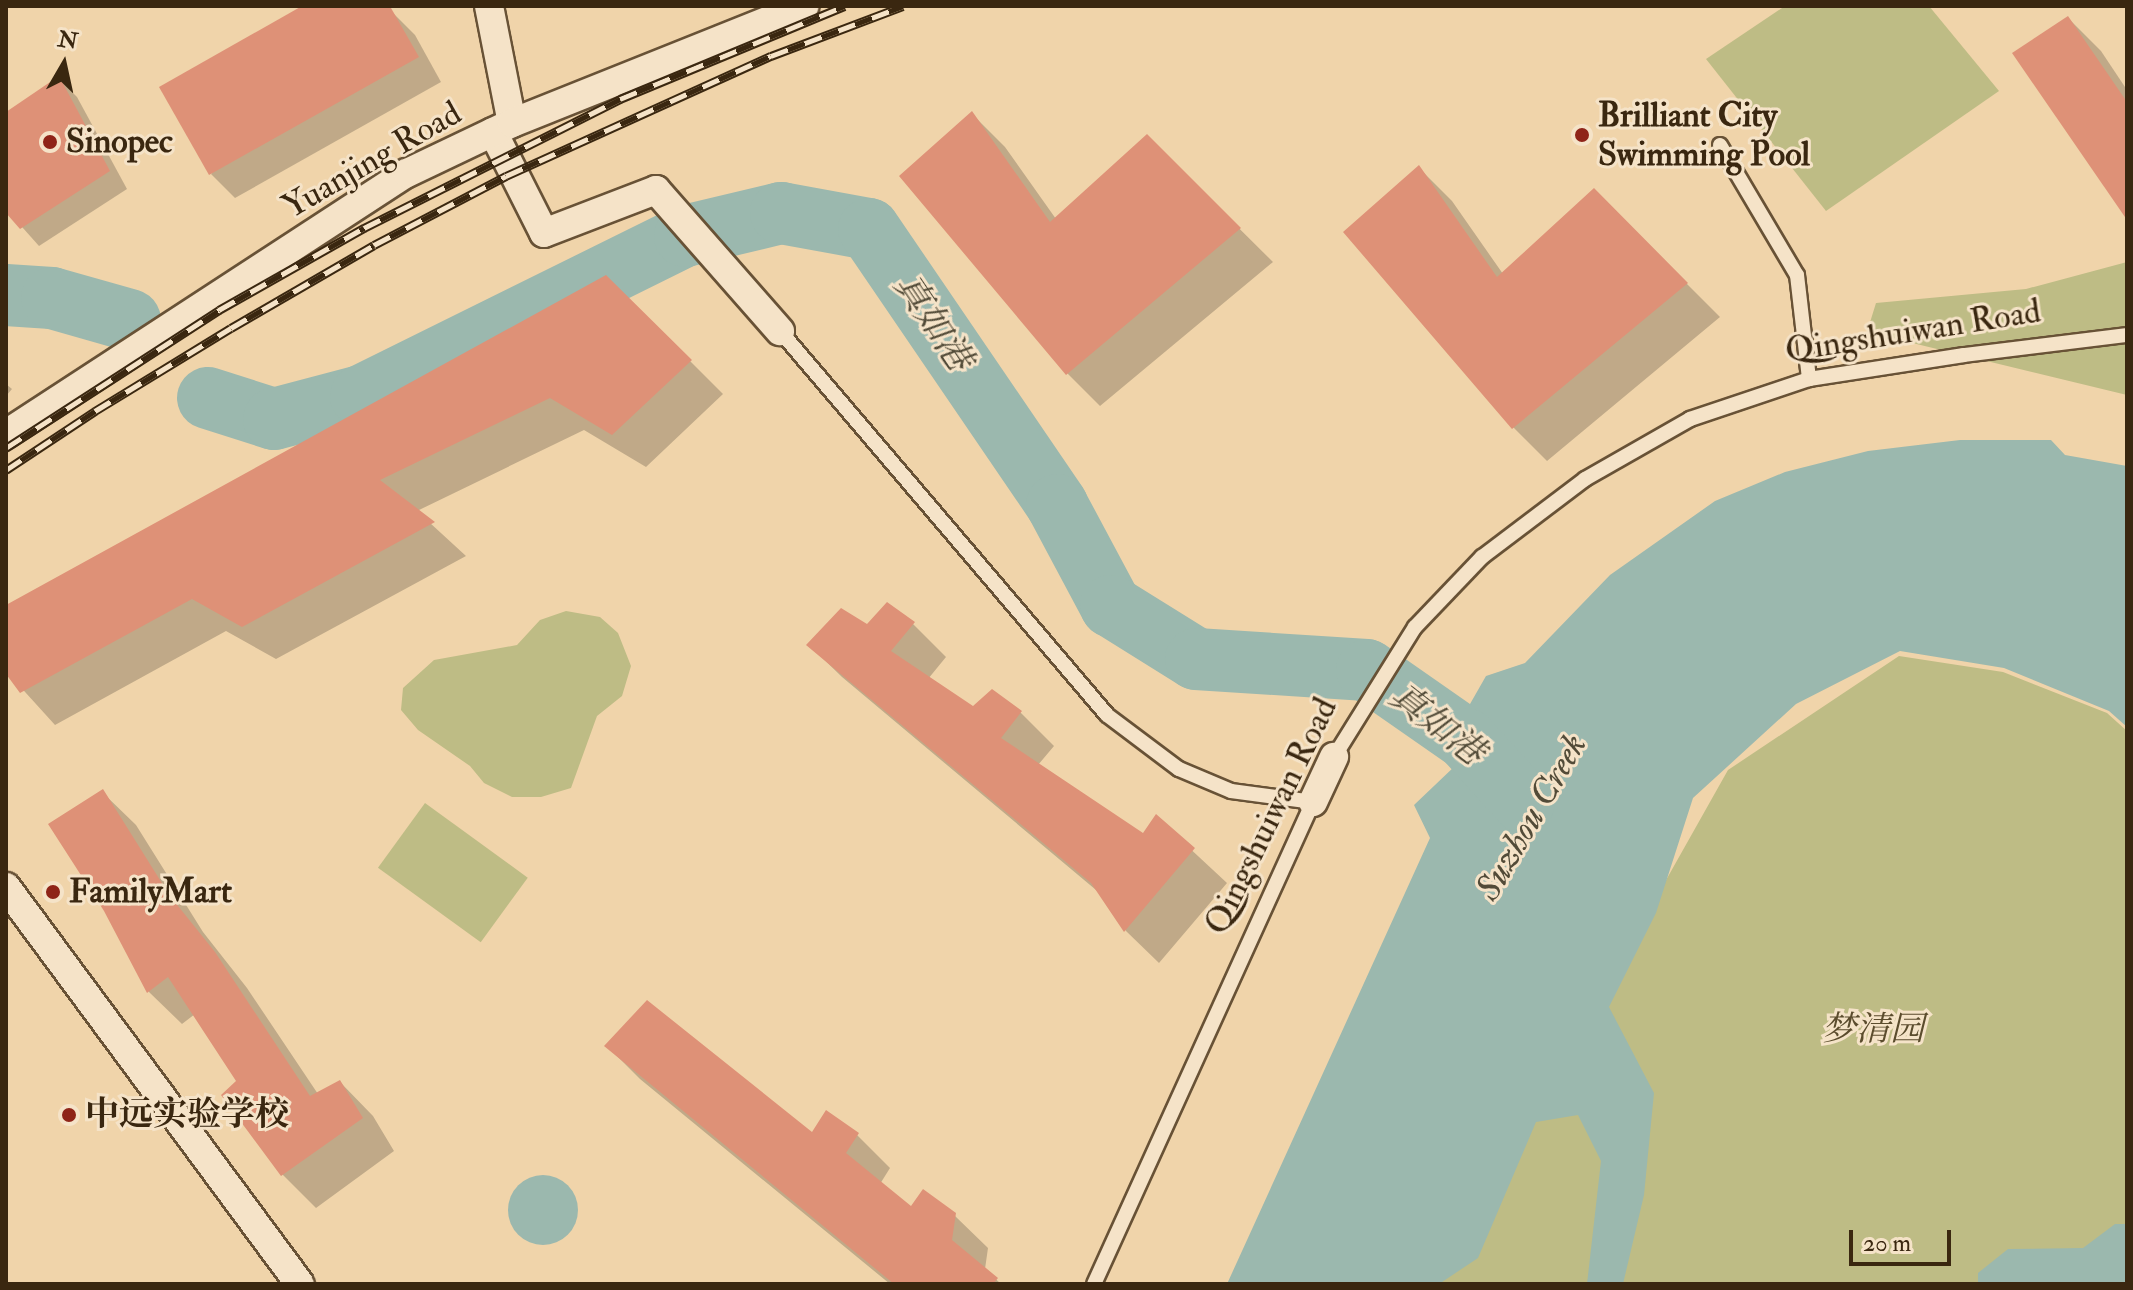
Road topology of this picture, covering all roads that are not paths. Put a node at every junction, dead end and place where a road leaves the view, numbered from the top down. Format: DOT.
graph roads {
  1 [pos="489,6"];
  2 [pos="804,6"];
  3 [pos="502,128"];
  4 [pos="1720,145"];
  5 [pos="780,331"];
  6 [pos="2127,335"];
  7 [pos="1809,379"];
  8 [pos="6,434"];
  9 [pos="1334,757"];
  10 [pos="1313,802"];
  11 [pos="6,887"];
  12 [pos="300,1284"];
  13 [pos="1094,1284"];
  1 -- 3 [label="street"];
  2 -- 3 [label="street, Yuanjing Road"];
  3 -- 5 [label="street"];
  3 -- 8 [label="street, Yuanjing Road"];
  4 -- 7 [label="lane"];
  5 -- 10 [label="lane"];
  6 -- 7 [label="lane, Qingshuiwan Road"];
  7 -- 9 [label="lane, Qingshuiwan Road"];
  9 -- 10 [label="street, Qingshuiwan Road"];
  10 -- 13 [label="lane, Qingshuiwan Road"];
  11 -- 12 [label="street"];
}
